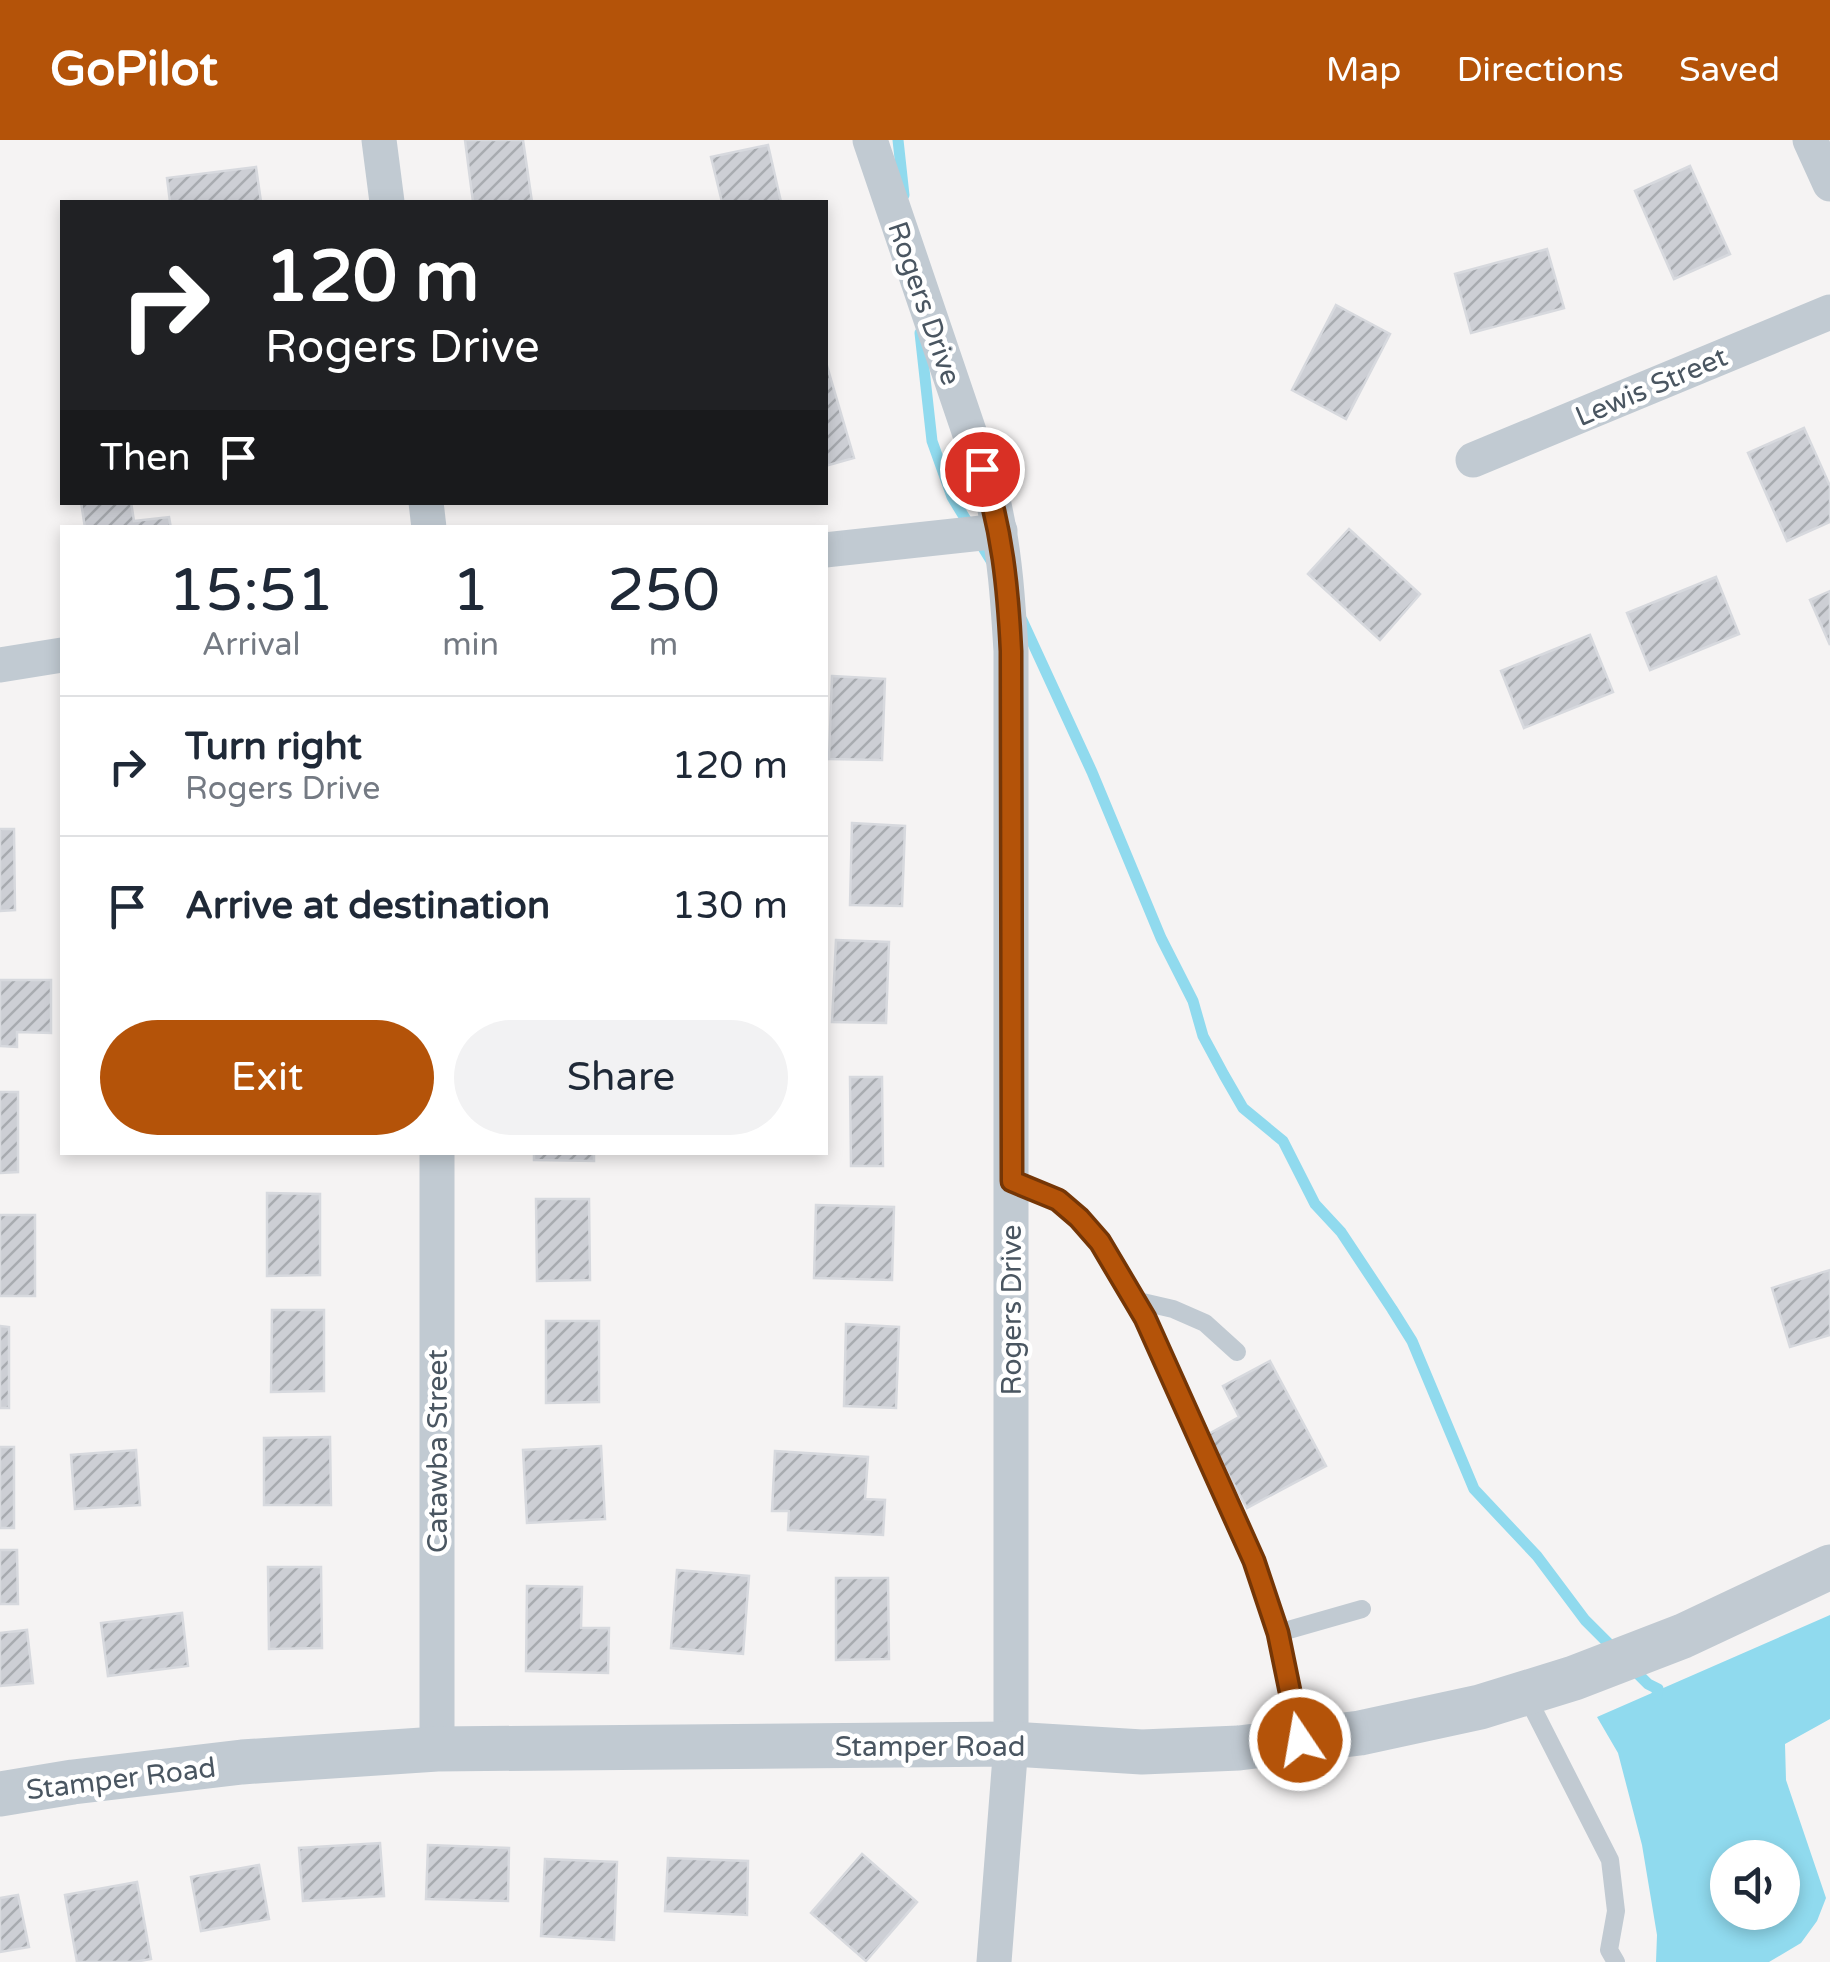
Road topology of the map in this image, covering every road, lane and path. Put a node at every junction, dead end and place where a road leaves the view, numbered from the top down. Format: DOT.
graph roads {
  1 [pos="379,140"];
  2 [pos="870,140"];
  3 [pos="1810,140"];
  4 [pos="1830,184"];
  5 [pos="387,200"];
  6 [pos="1830,312"];
  7 [pos="1473,460"];
  8 [pos="1000,530"];
  9 [pos="828,550"];
  10 [pos="60,655"];
  11 [pos="0,666"];
  12 [pos="438,1155"];
  13 [pos="1012,1181"];
  14 [pos="1134,1300"];
  15 [pos="1238,1352"];
  16 [pos="1830,1567"];
  17 [pos="1362,1609"];
  18 [pos="1278,1633"];
  19 [pos="1524,1694"];
  20 [pos="1300,1740"];
  21 [pos="1012,1744"];
  22 [pos="438,1749"];
  23 [pos="0,1794"];
  24 [pos="994,1962"];
  25 [pos="1616,1962"];
  1 -- 5 [label="street"];
  2 -- 8 [label="street, Rogers Drive"];
  3 -- 4 [label="street"];
  6 -- 7 [label="street, Lewis Street"];
  8 -- 9 [label="street"];
  8 -- 13 [label="street, Rogers Drive"];
  10 -- 11 [label="street"];
  12 -- 22 [label="street, Catawba Street"];
  13 -- 14 [label="lane"];
  13 -- 21 [label="street, Rogers Drive"];
  14 -- 15 [label="lane"];
  14 -- 18 [label="lane"];
  16 -- 19 [label="street, Stamper Road"];
  17 -- 18 [label="lane"];
  18 -- 20 [label="lane"];
  19 -- 20 [label="street, Stamper Road"];
  19 -- 25 [label="lane"];
  20 -- 21 [label="street, Stamper Road"];
  21 -- 22 [label="street, Stamper Road"];
  21 -- 24 [label="street, Rogers Drive"];
  22 -- 23 [label="street, Stamper Road"];
}
